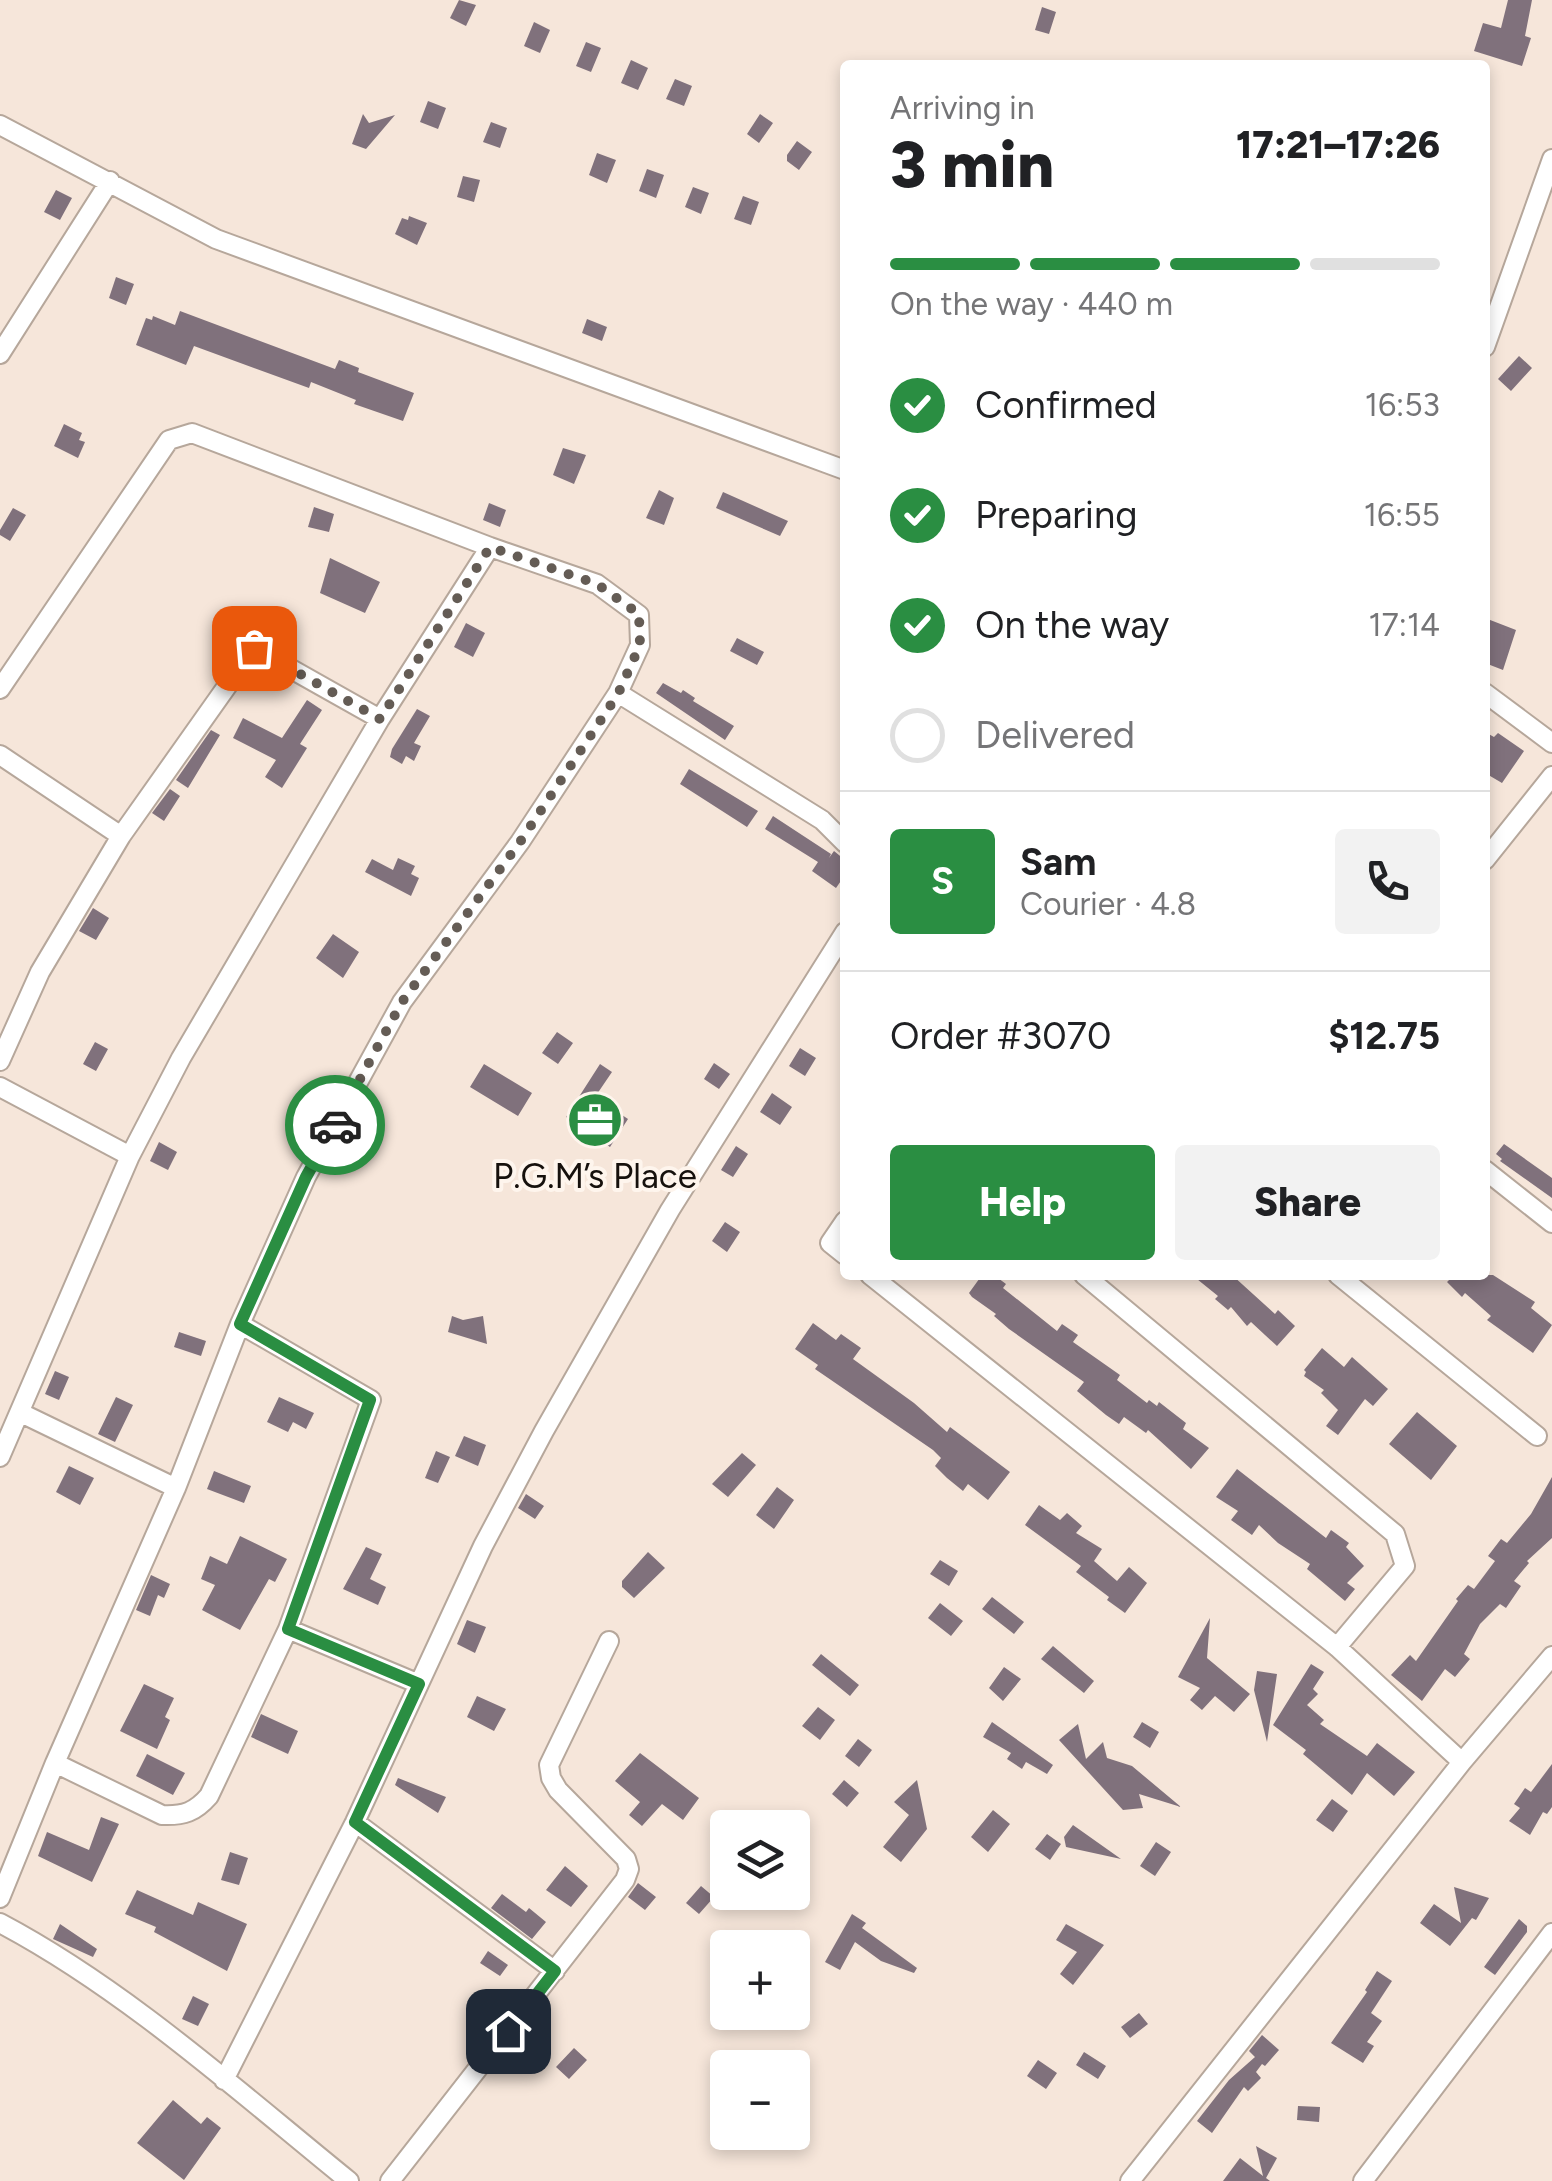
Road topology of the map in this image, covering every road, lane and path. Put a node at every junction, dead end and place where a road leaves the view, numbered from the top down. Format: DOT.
graph roads {
  1 [pos="0,125"];
  2 [pos="1552,160"];
  3 [pos="110,181"];
  4 [pos="1490,333"];
  5 [pos="0,354"];
  6 [pos="840,468"];
  7 [pos="490,547"];
  8 [pos="0,689"];
  9 [pos="618,694"];
  10 [pos="1490,696"];
  11 [pos="380,719"];
  12 [pos="1552,744"];
  13 [pos="0,755"];
  14 [pos="1552,776"];
  15 [pos="121,836"];
  16 [pos="840,838"];
  17 [pos="1490,854"];
  18 [pos="840,940"];
  19 [pos="0,1061"];
  20 [pos="0,1087"];
  21 [pos="130,1156"];
  22 [pos="1490,1174"];
  23 [pos="1552,1223"];
  24 [pos="840,1228"];
  25 [pos="840,1252"];
  26 [pos="876,1280"];
  27 [pos="1090,1280"];
  28 [pos="1344,1280"];
  29 [pos="240,1324"];
  30 [pos="21,1413"];
  31 [pos="1537,1436"];
  32 [pos="0,1458"];
  33 [pos="176,1488"];
  34 [pos="288,1629"];
  35 [pos="609,1641"];
  36 [pos="1337,1647"];
  37 [pos="1552,1656"];
  38 [pos="419,1684"];
  39 [pos="1462,1762"];
  40 [pos="55,1763"];
  41 [pos="355,1822"];
  42 [pos="0,1898"];
  43 [pos="0,1923"];
  44 [pos="1552,1933"];
  45 [pos="555,1971"];
  46 [pos="224,2080"];
  47 [pos="349,2181"];
  48 [pos="390,2181"];
  49 [pos="1130,2181"];
  50 [pos="1363,2181"];
  1 -- 3 [label="street"];
  2 -- 4 [label="street"];
  3 -- 5 [label="street"];
  3 -- 6 [label="street"];
  7 -- 8 [label="street"];
  7 -- 9 [label="street"];
  7 -- 11 [label="street"];
  9 -- 16 [label="street"];
  9 -- 29 [label="street"];
  10 -- 12 [label="street"];
  11 -- 15 [label="street"];
  11 -- 21 [label="street"];
  13 -- 15 [label="street"];
  14 -- 17 [label="street"];
  15 -- 19 [label="street"];
  18 -- 38 [label="street"];
  20 -- 21 [label="street"];
  21 -- 30 [label="street"];
  22 -- 23 [label="street"];
  24 -- 25 [label="street"];
  26 -- 36 [label="street"];
  27 -- 36 [label="street"];
  28 -- 31 [label="street"];
  29 -- 33 [label="street"];
  29 -- 34 [label="street"];
  30 -- 32 [label="street"];
  30 -- 33 [label="street"];
  33 -- 40 [label="street"];
  34 -- 38 [label="street"];
  34 -- 40 [label="street"];
  35 -- 45 [label="street"];
  36 -- 39 [label="street"];
  37 -- 39 [label="street"];
  38 -- 41 [label="street"];
  39 -- 49 [label="street"];
  40 -- 42 [label="street"];
  41 -- 45 [label="street"];
  41 -- 46 [label="street"];
  43 -- 46 [label="street"];
  44 -- 50 [label="street"];
  45 -- 48 [label="street"];
  46 -- 47 [label="street"];
}
